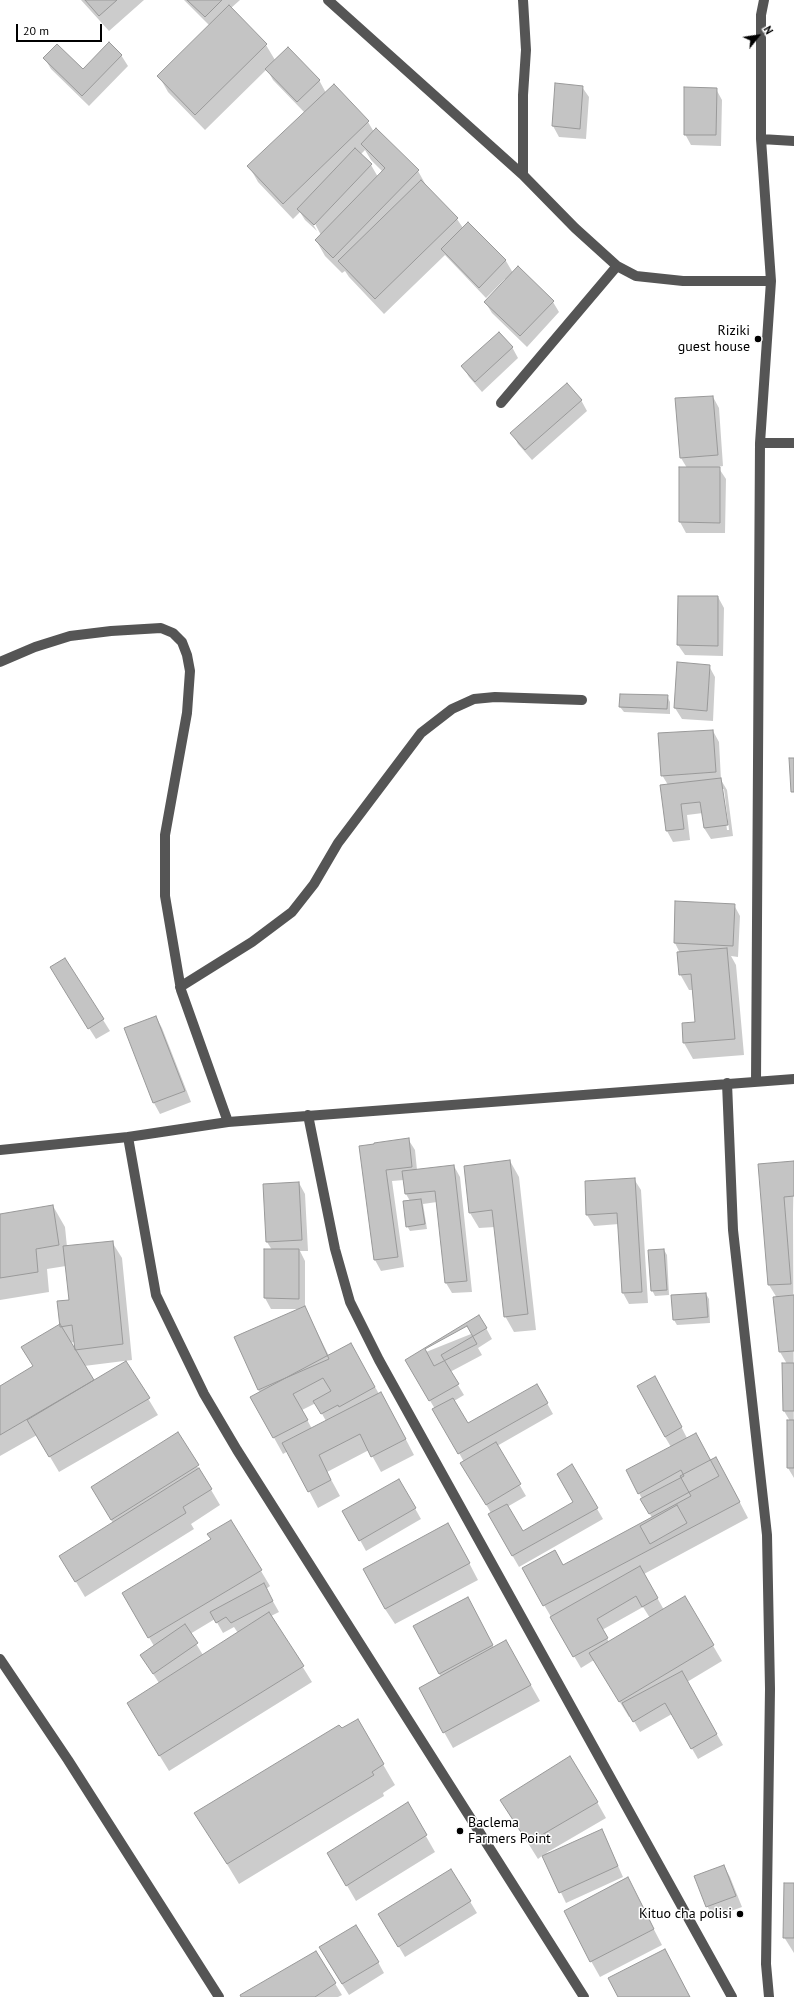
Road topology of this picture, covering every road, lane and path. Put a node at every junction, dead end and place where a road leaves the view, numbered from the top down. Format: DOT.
graph roads {
  1 [pos="328,0"];
  2 [pos="523,0"];
  3 [pos="764,0"];
  4 [pos="761,139"];
  5 [pos="794,141"];
  6 [pos="523,175"];
  7 [pos="617,266"];
  8 [pos="771,281"];
  9 [pos="501,403"];
  10 [pos="760,443"];
  11 [pos="794,443"];
  12 [pos="0,662"];
  13 [pos="582,700"];
  14 [pos="180,987"];
  15 [pos="794,1079"];
  16 [pos="756,1082"];
  17 [pos="726,1083"];
  18 [pos="308,1115"];
  19 [pos="228,1122"];
  20 [pos="128,1137"];
  21 [pos="0,1150"];
  22 [pos="0,1659"];
  23 [pos="219,1997"];
  24 [pos="584,1997"];
  25 [pos="732,1997"];
  26 [pos="770,1997"];
  1 -- 6 [label="street"];
  2 -- 6 [label="street"];
  3 -- 4 [label="street"];
  4 -- 5 [label="street"];
  4 -- 8 [label="street"];
  6 -- 7 [label="street"];
  7 -- 8 [label="street"];
  7 -- 9 [label="street"];
  8 -- 10 [label="street"];
  10 -- 11 [label="street"];
  10 -- 16 [label="street"];
  12 -- 14 [label="street"];
  13 -- 14 [label="street"];
  14 -- 19 [label="street"];
  15 -- 16 [label="street"];
  16 -- 17 [label="street"];
  17 -- 18 [label="street"];
  17 -- 26 [label="street"];
  18 -- 19 [label="street"];
  18 -- 25 [label="street"];
  19 -- 20 [label="street"];
  20 -- 21 [label="street"];
  20 -- 24 [label="street"];
  22 -- 23 [label="street"];
}
